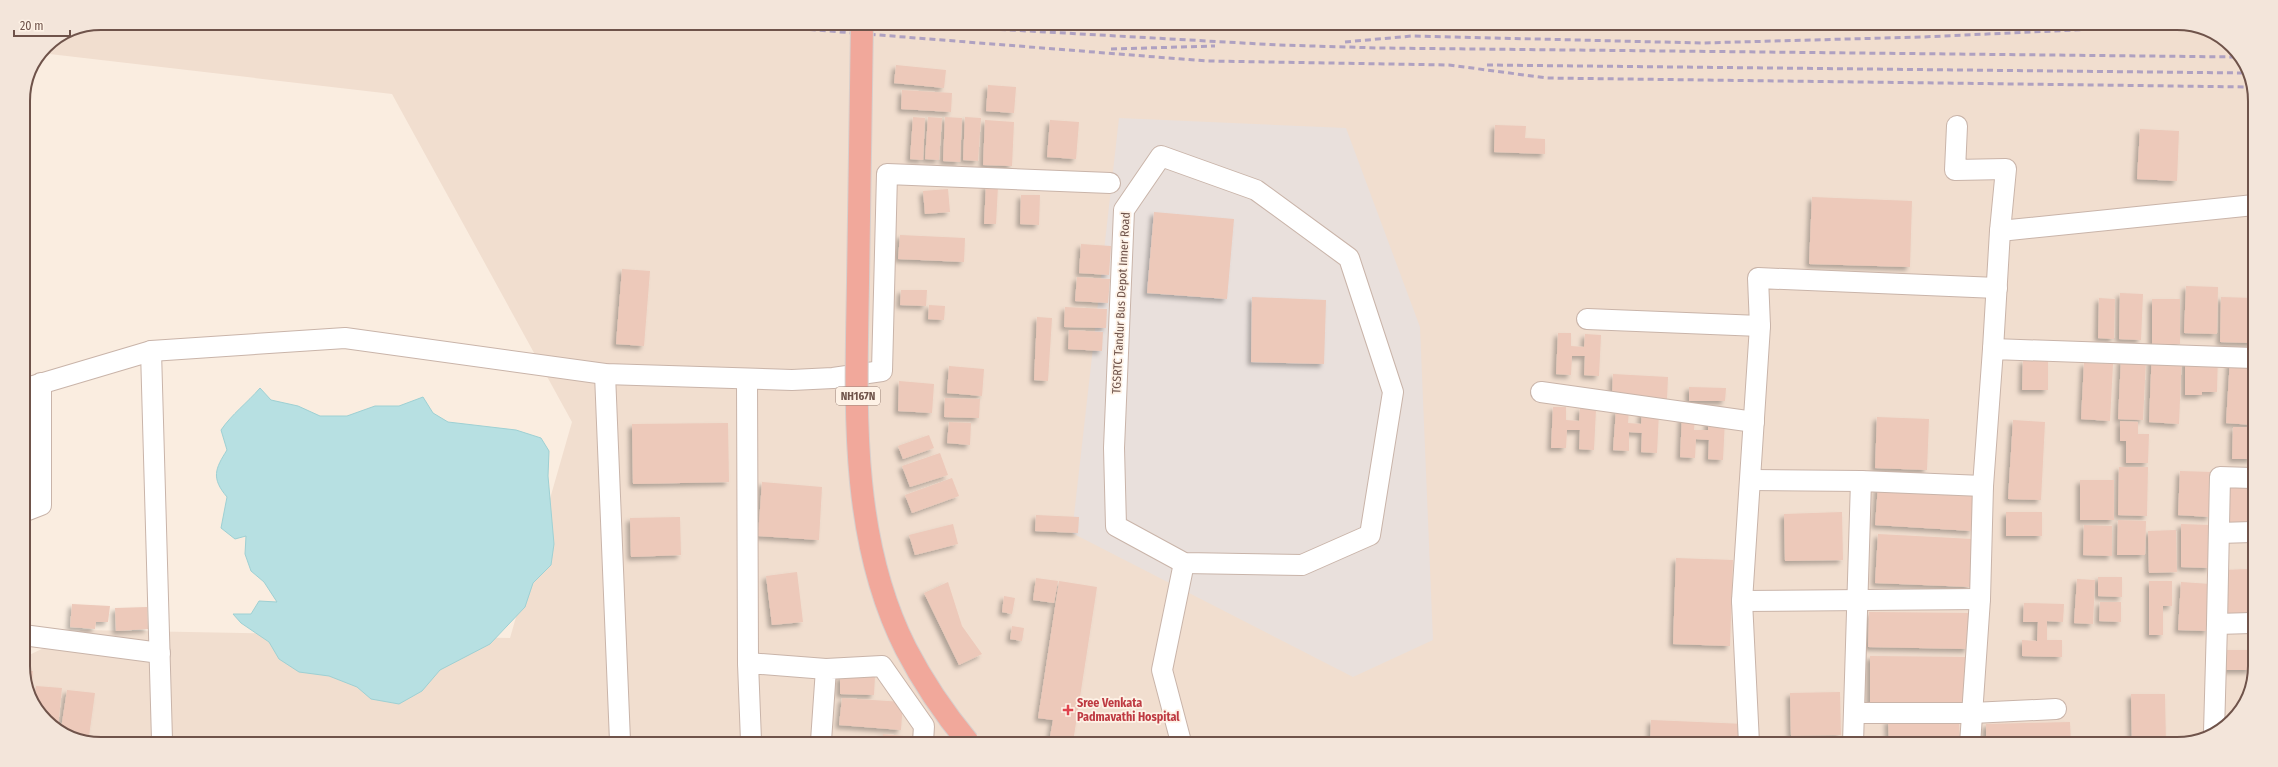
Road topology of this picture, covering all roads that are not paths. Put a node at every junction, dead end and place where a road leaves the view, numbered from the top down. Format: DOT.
graph roads {
  1 [pos="862,30"];
  2 [pos="1957,126"];
  3 [pos="1110,183"];
  4 [pos="2248,206"];
  5 [pos="2000,231"];
  6 [pos="1997,288"];
  7 [pos="1588,319"];
  8 [pos="1760,326"];
  9 [pos="1993,349"];
  10 [pos="151,351"];
  11 [pos="2248,358"];
  12 [pos="605,374"];
  13 [pos="748,380"];
  14 [pos="32,386"];
  15 [pos="1541,392"];
  16 [pos="1754,422"];
  17 [pos="2248,478"];
  18 [pos="1751,480"];
  19 [pos="1861,481"];
  20 [pos="1983,486"];
  21 [pos="30,509"];
  22 [pos="2248,532"];
  23 [pos="2219,533"];
  24 [pos="1184,563"];
  25 [pos="1980,598"];
  26 [pos="1859,599"];
  27 [pos="1742,601"];
  28 [pos="2248,623"];
  29 [pos="2217,624"];
  30 [pos="30,636"];
  31 [pos="160,653"];
  32 [pos="748,663"];
  33 [pos="826,669"];
  34 [pos="2056,709"];
  35 [pos="1854,713"];
  36 [pos="1972,713"];
  37 [pos="2214,727"];
  38 [pos="162,737"];
  39 [pos="620,737"];
  40 [pos="751,737"];
  41 [pos="820,737"];
  42 [pos="923,737"];
  43 [pos="964,737"];
  44 [pos="1180,737"];
  45 [pos="1750,737"];
  46 [pos="1853,737"];
  47 [pos="1970,737"];
  1 -- 43 [label="highway, NH167N, bridge"];
  2 -- 5 [label="street"];
  3 -- 13 [label="street"];
  4 -- 5 [label="street"];
  5 -- 6 [label="street"];
  6 -- 8 [label="street"];
  6 -- 9 [label="street"];
  7 -- 8 [label="street"];
  8 -- 16 [label="street"];
  9 -- 11 [label="street"];
  9 -- 20 [label="street"];
  10 -- 12 [label="street"];
  10 -- 14 [label="street"];
  10 -- 31 [label="street"];
  12 -- 13 [label="street"];
  12 -- 39 [label="street"];
  13 -- 32 [label="street"];
  14 -- 21 [label="street"];
  15 -- 16 [label="street"];
  16 -- 18 [label="street"];
  17 -- 23 [label="street"];
  18 -- 19 [label="street"];
  18 -- 27 [label="street"];
  19 -- 20 [label="street"];
  19 -- 26 [label="street"];
  20 -- 25 [label="street"];
  22 -- 23 [label="street"];
  23 -- 29 [label="street"];
  24 -- 24 [label="street, TGSRTC Tandur Bus Depot Inner Road"];
  24 -- 44 [label="street"];
  25 -- 26 [label="street"];
  25 -- 36 [label="street"];
  26 -- 27 [label="street"];
  26 -- 35 [label="street"];
  27 -- 45 [label="street"];
  28 -- 29 [label="street"];
  29 -- 37 [label="street"];
  30 -- 31 [label="street"];
  31 -- 38 [label="street"];
  32 -- 33 [label="street"];
  32 -- 40 [label="street"];
  33 -- 41 [label="street"];
  33 -- 42 [label="street"];
  34 -- 36 [label="street"];
  35 -- 36 [label="street"];
  35 -- 46 [label="street"];
  36 -- 47 [label="street"];
}
